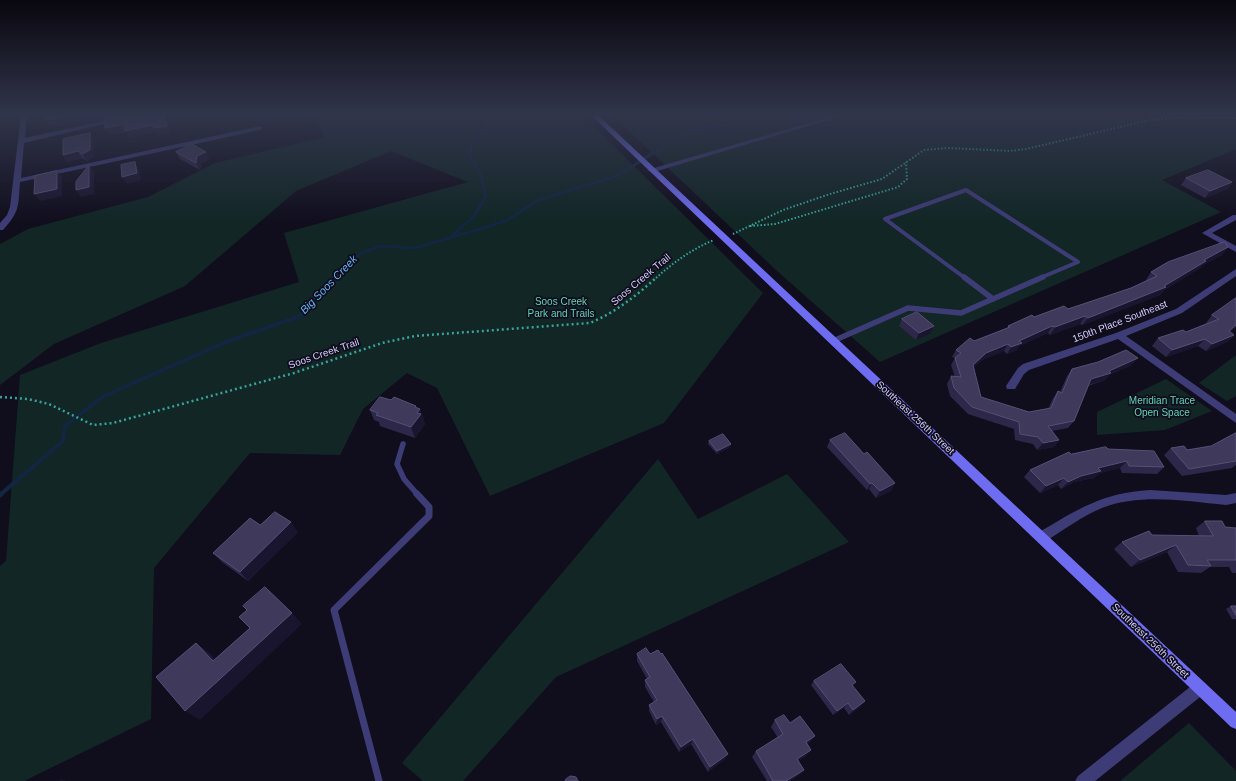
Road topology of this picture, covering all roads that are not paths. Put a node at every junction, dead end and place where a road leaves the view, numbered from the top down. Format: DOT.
graph roads {
  1 [pos="21,151"];
  2 [pos="152,151"];
  3 [pos="632,151"];
  4 [pos="706,151"];
  5 [pos="648,167"];
  6 [pos="17,181"];
  7 [pos="1236,216"];
  8 [pos="1,227"];
  9 [pos="1236,249"];
  10 [pos="1236,272"];
  11 [pos="993,299"];
  12 [pos="1119,335"];
  13 [pos="833,341"];
  14 [pos="1011,386"];
  15 [pos="1236,419"];
  16 [pos="403,444"];
  17 [pos="1236,498"];
  18 [pos="1042,537"];
  19 [pos="1200,688"];
  20 [pos="1236,722"];
  21 [pos="378,781"];
  22 [pos="1083,781"];
  1 -- 6 [label="street"];
  2 -- 6 [label="street"];
  3 -- 5 [label="main road, Southeast 256th Street"];
  4 -- 5 [label="street"];
  5 -- 13 [label="main road, Southeast 256th Street"];
  6 -- 8 [label="street"];
  7 -- 9 [label="street"];
  10 -- 12 [label="street, 150th Place Southeast"];
  11 -- 11 [label="lane"];
  11 -- 13 [label="lane"];
  12 -- 14 [label="street, 150th Place Southeast"];
  12 -- 15 [label="street"];
  13 -- 18 [label="main road, Southeast 256th Street"];
  16 -- 21 [label="lane"];
  17 -- 18 [label="street"];
  18 -- 19 [label="main road, Southeast 256th Street"];
  19 -- 20 [label="main road, Southeast 256th Street"];
  19 -- 22 [label="street"];
}
